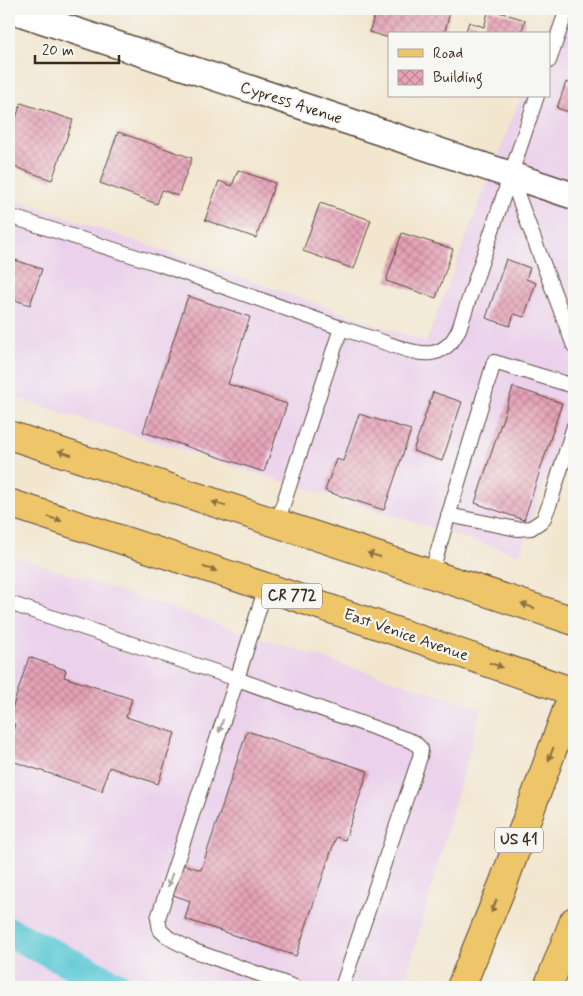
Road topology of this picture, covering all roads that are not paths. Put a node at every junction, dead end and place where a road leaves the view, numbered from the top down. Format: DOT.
graph roads {
  1 [pos="9,9"];
  2 [pos="568,9"];
  3 [pos="550,58"];
  4 [pos="536,98"];
  5 [pos="510,175"];
  6 [pos="574,196"];
  7 [pos="9,216"];
  8 [pos="341,328"];
  9 [pos="574,346"];
  10 [pos="574,386"];
  11 [pos="574,426"];
  12 [pos="9,435"];
  13 [pos="9,503"];
  14 [pos="448,515"];
  15 [pos="277,523"];
  16 [pos="431,574"];
  17 [pos="266,588"];
  18 [pos="9,603"];
  19 [pos="574,621"];
  20 [pos="237,679"];
  21 [pos="574,692"];
  22 [pos="574,920"];
  23 [pos="295,987"];
  24 [pos="342,987"];
  25 [pos="461,987"];
  26 [pos="548,987"];
  1 -- 5 [label="street, Cypress Avenue"];
  2 -- 3 [label="lane"];
  4 -- 5 [label="lane"];
  5 -- 6 [label="street, Cypress Avenue"];
  5 -- 8 [label="lane"];
  5 -- 9 [label="lane"];
  7 -- 8 [label="lane"];
  8 -- 15 [label="lane"];
  10 -- 14 [label="lane"];
  11 -- 14 [label="lane"];
  15 -- 12 [label="main road, one-way"];
  13 -- 17 [label="main road, East Venice Avenue / CR 772, one-way"];
  14 -- 16 [label="lane"];
  16 -- 15 [label="main road, one-way"];
  19 -- 16 [label="main road, one-way"];
  17 -- 20 [label="lane"];
  17 -- 21 [label="main road, East Venice Avenue / CR 772, one-way"];
  18 -- 20 [label="lane"];
  20 -- 23 [label="lane, one-way"];
  20 -- 24 [label="lane"];
  21 -- 25 [label="main road, US 41, one-way"];
  22 -- 26 [label="main road"];
}
